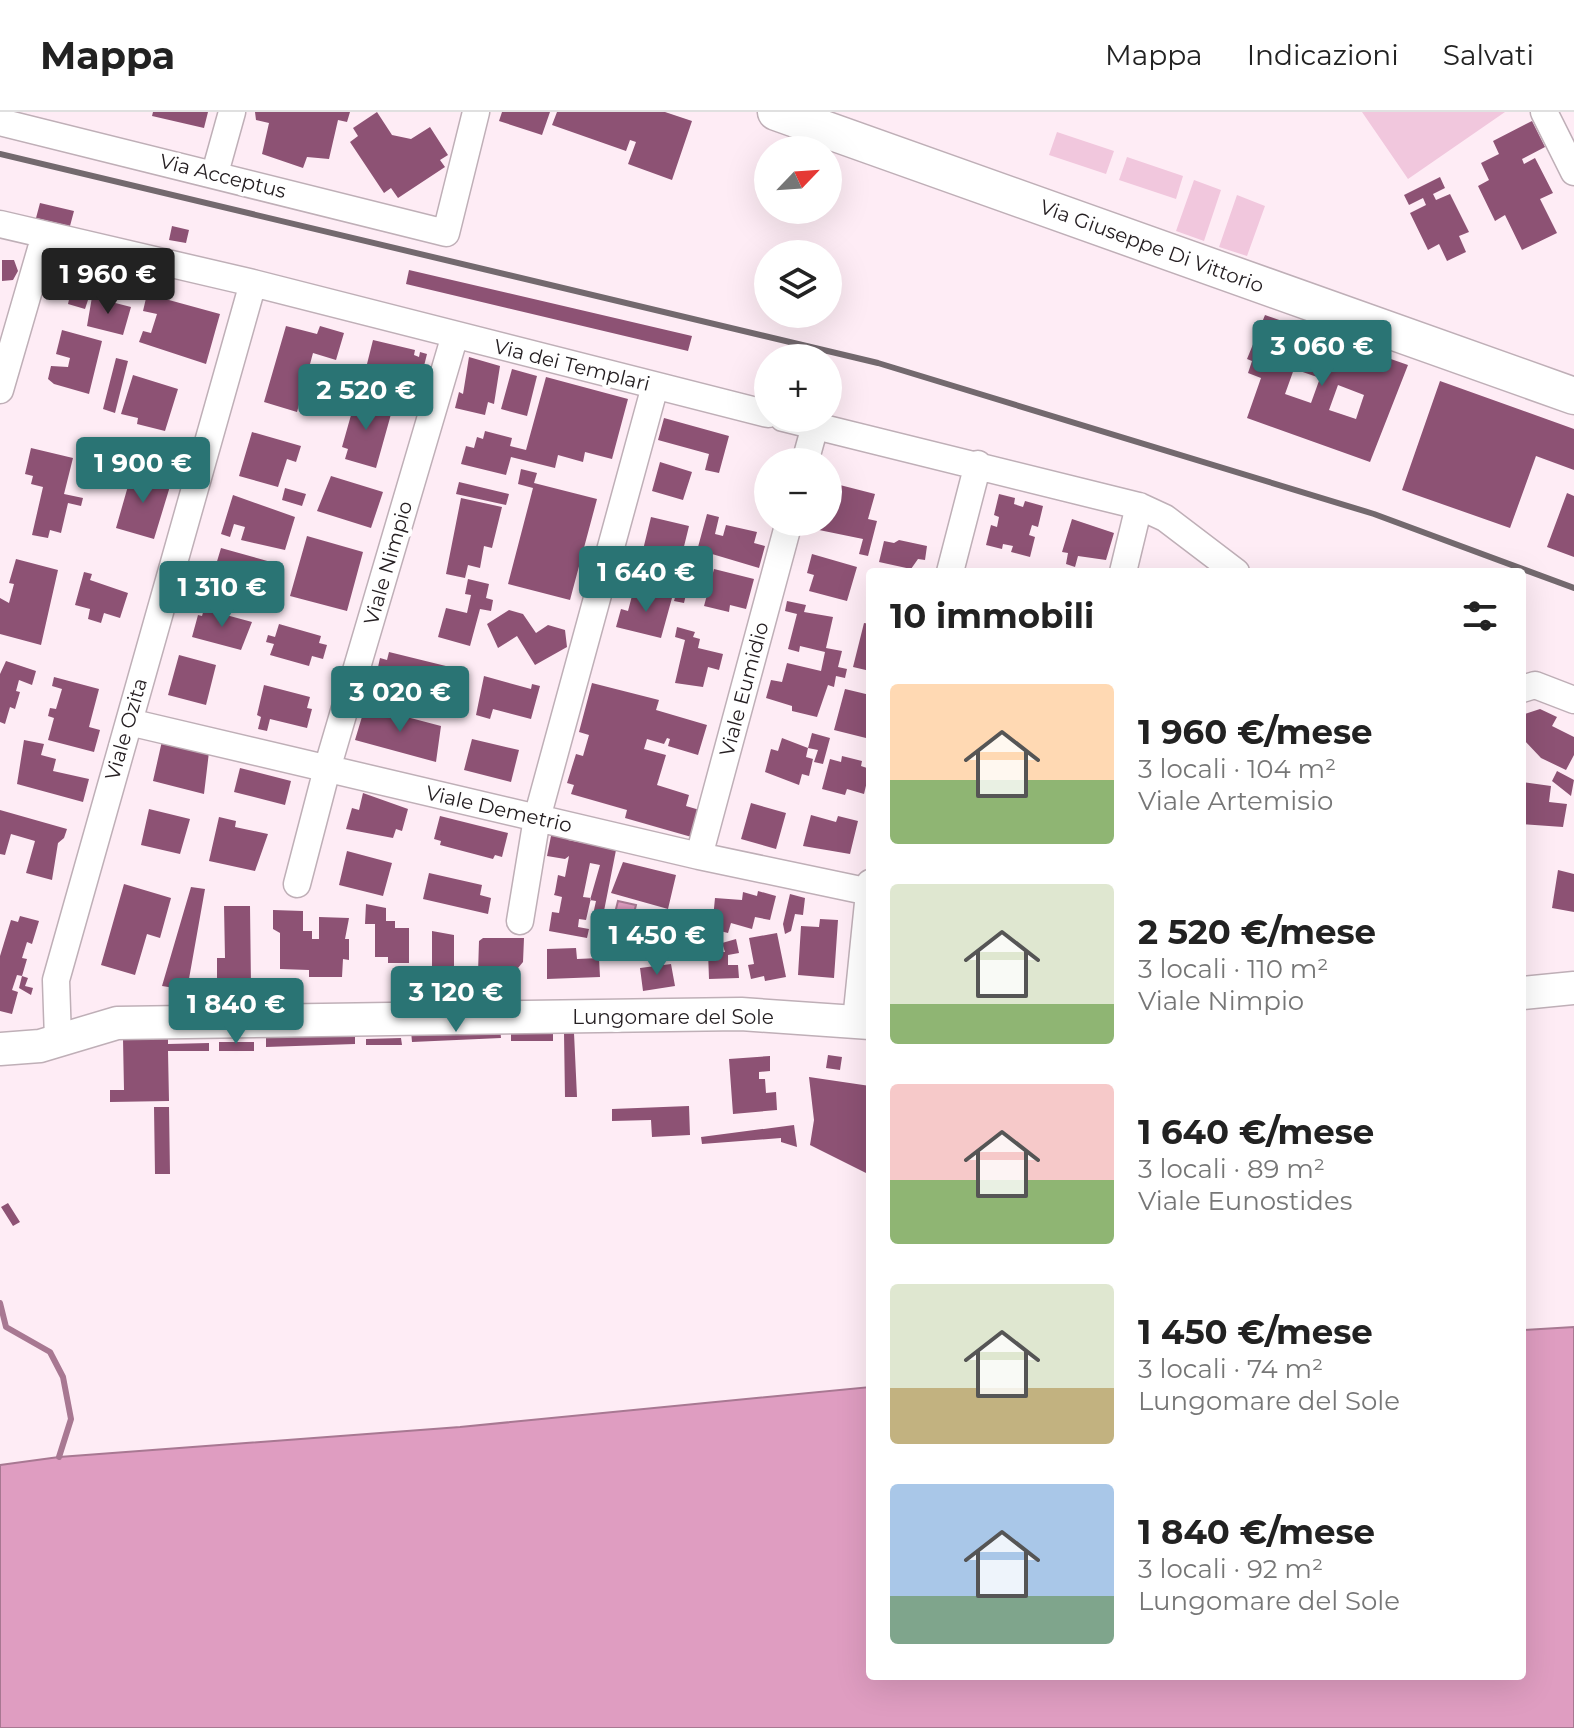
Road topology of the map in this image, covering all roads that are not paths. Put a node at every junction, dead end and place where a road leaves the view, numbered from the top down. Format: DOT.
graph roads {
  1 [pos="232,112"];
  2 [pos="476,112"];
  3 [pos="776,112"];
  4 [pos="1544,112"];
  5 [pos="0,122"];
  6 [pos="1574,172"];
  7 [pos="215,173"];
  8 [pos="0,224"];
  9 [pos="45,235"];
  10 [pos="253,283"];
  11 [pos="455,335"];
  12 [pos="655,386"];
  13 [pos="0,390"];
  14 [pos="1574,396"];
  15 [pos="754,411"];
  16 [pos="841,432"];
  17 [pos="978,464"];
  18 [pos="1139,506"];
  19 [pos="785,536"];
  20 [pos="951,568"];
  21 [pos="1124,568"];
  22 [pos="1231,568"];
  23 [pos="1526,688"];
  24 [pos="1574,700"];
  25 [pos="129,722"];
  26 [pos="327,769"];
  27 [pos="537,818"];
  28 [pos="699,856"];
  29 [pos="297,884"];
  30 [pos="866,888"];
  31 [pos="520,921"];
  32 [pos="866,956"];
  33 [pos="1574,988"];
  34 [pos="1526,993"];
  35 [pos="863,1022"];
  36 [pos="0,1038"];
  37 [pos="49,1042"];
  38 [pos="0,1049"];
  1 -- 7 [label="street"];
  2 -- 7 [label="street, Via Acceptus"];
  3 -- 14 [label="main road, Via Giuseppe Di Vittorio"];
  4 -- 6 [label="street"];
  5 -- 7 [label="street, Via Acceptus"];
  8 -- 9 [label="street, Via dei Templari"];
  9 -- 10 [label="street, Via dei Templari"];
  9 -- 13 [label="street"];
  10 -- 11 [label="street, Via dei Templari"];
  10 -- 25 [label="street, Viale Ozita"];
  11 -- 12 [label="street, Via dei Templari"];
  11 -- 26 [label="street, Viale Nimpio"];
  12 -- 15 [label="street, Via dei Templari"];
  12 -- 27 [label="street"];
  16 -- 17 [label="street"];
  17 -- 18 [label="street"];
  17 -- 20 [label="street"];
  18 -- 21 [label="street"];
  18 -- 22 [label="street"];
  19 -- 28 [label="street, Viale Eumidio"];
  23 -- 24 [label="street"];
  25 -- 26 [label="street, Viale Demetrio"];
  25 -- 37 [label="street, Viale Ozita"];
  26 -- 27 [label="street, Viale Demetrio"];
  26 -- 29 [label="street, Viale Nimpio"];
  27 -- 28 [label="street, Viale Demetrio"];
  27 -- 31 [label="street"];
  28 -- 30 [label="street, Viale Demetrio"];
  32 -- 35 [label="street"];
  33 -- 34 [label="street"];
  35 -- 37 [label="street, Lungomare del Sole"];
  36 -- 37 [label="street"];
  37 -- 38 [label="street, Lungomare del Sole"];
}
